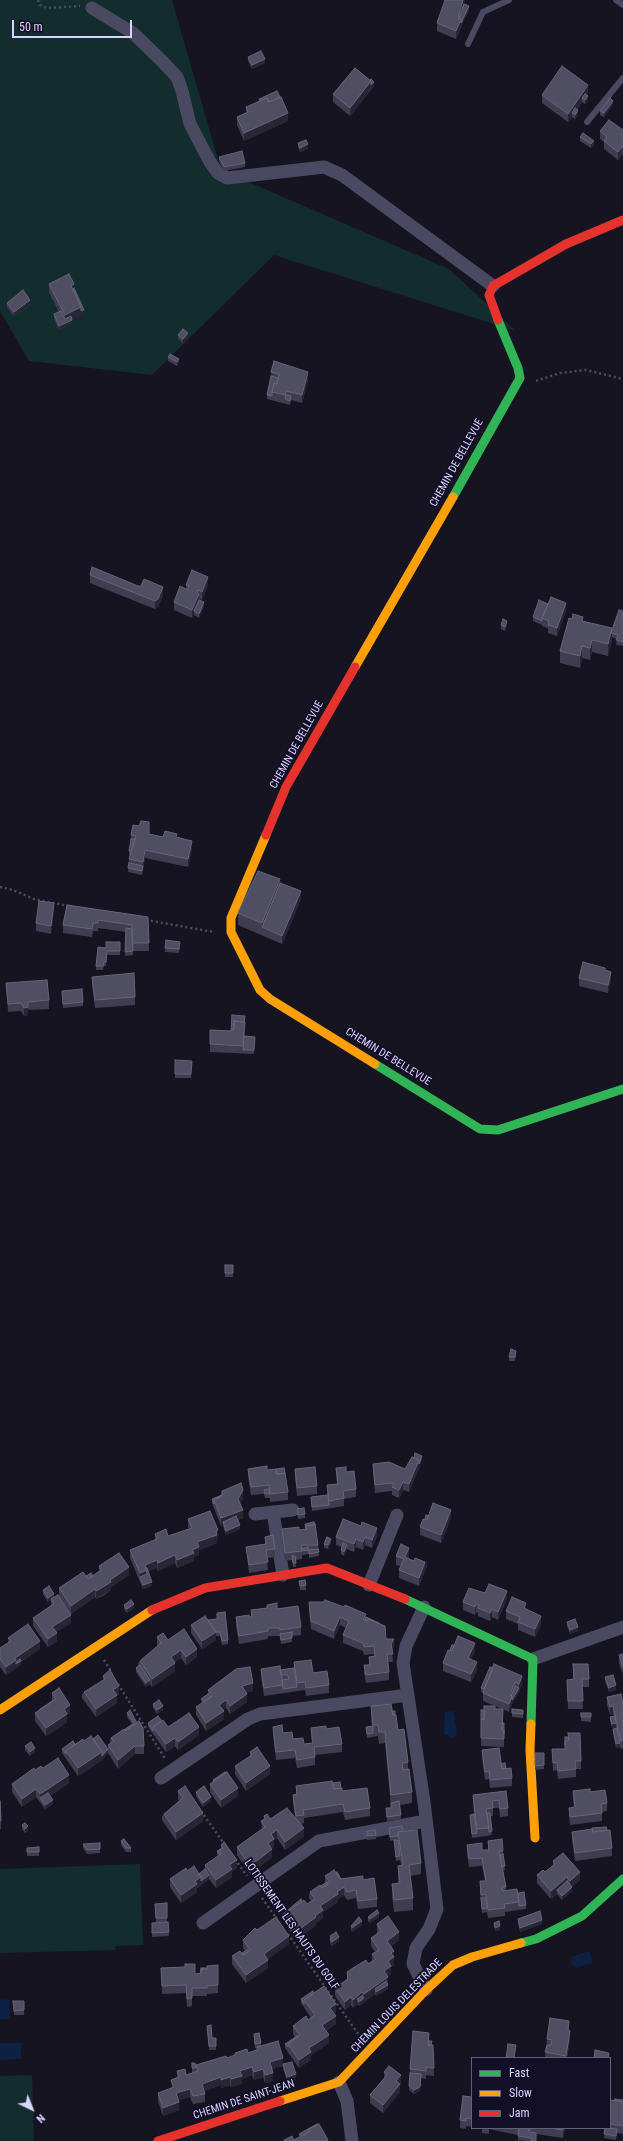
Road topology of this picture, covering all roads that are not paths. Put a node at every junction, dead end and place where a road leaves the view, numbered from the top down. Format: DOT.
graph roads {
  1 [pos="508,0"];
  2 [pos="616,0"];
  3 [pos="623,5"];
  4 [pos="92,8"];
  5 [pos="468,44"];
  6 [pos="623,78"];
  7 [pos="587,122"];
  8 [pos="623,220"];
  9 [pos="493,286"];
  10 [pos="623,1089"];
  11 [pos="293,1510"];
  12 [pos="273,1512"];
  13 [pos="255,1514"];
  14 [pos="396,1515"];
  15 [pos="283,1575"];
  16 [pos="368,1585"];
  17 [pos="424,1607"];
  18 [pos="623,1627"];
  19 [pos="533,1659"];
  20 [pos="408,1695"];
  21 [pos="0,1710"];
  22 [pos="161,1778"];
  23 [pos="426,1821"];
  24 [pos="535,1838"];
  25 [pos="623,1879"];
  26 [pos="203,1922"];
  27 [pos="426,1990"];
  28 [pos="338,2082"];
  29 [pos="158,2141"];
  30 [pos="352,2141"];
  1 -- 5 [label="lane"];
  2 -- 3 [label="lane"];
  4 -- 9 [label="street"];
  6 -- 7 [label="lane"];
  8 -- 9 [label="street"];
  9 -- 10 [label="street, CHEMIN DE BELLEVUE"];
  11 -- 12 [label="street"];
  12 -- 13 [label="street"];
  12 -- 15 [label="street"];
  14 -- 16 [label="street"];
  15 -- 16 [label="street"];
  15 -- 21 [label="street"];
  16 -- 17 [label="street"];
  17 -- 19 [label="street"];
  17 -- 20 [label="street"];
  18 -- 19 [label="street"];
  19 -- 24 [label="street"];
  20 -- 22 [label="street"];
  20 -- 23 [label="street"];
  23 -- 26 [label="street"];
  23 -- 27 [label="street"];
  25 -- 27 [label="street, CHEMIN LOUIS DELESTRADE"];
  27 -- 28 [label="street, CHEMIN LOUIS DELESTRADE"];
  28 -- 29 [label="street, CHEMIN DE SAINT-JEAN"];
  28 -- 30 [label="street"];
}
